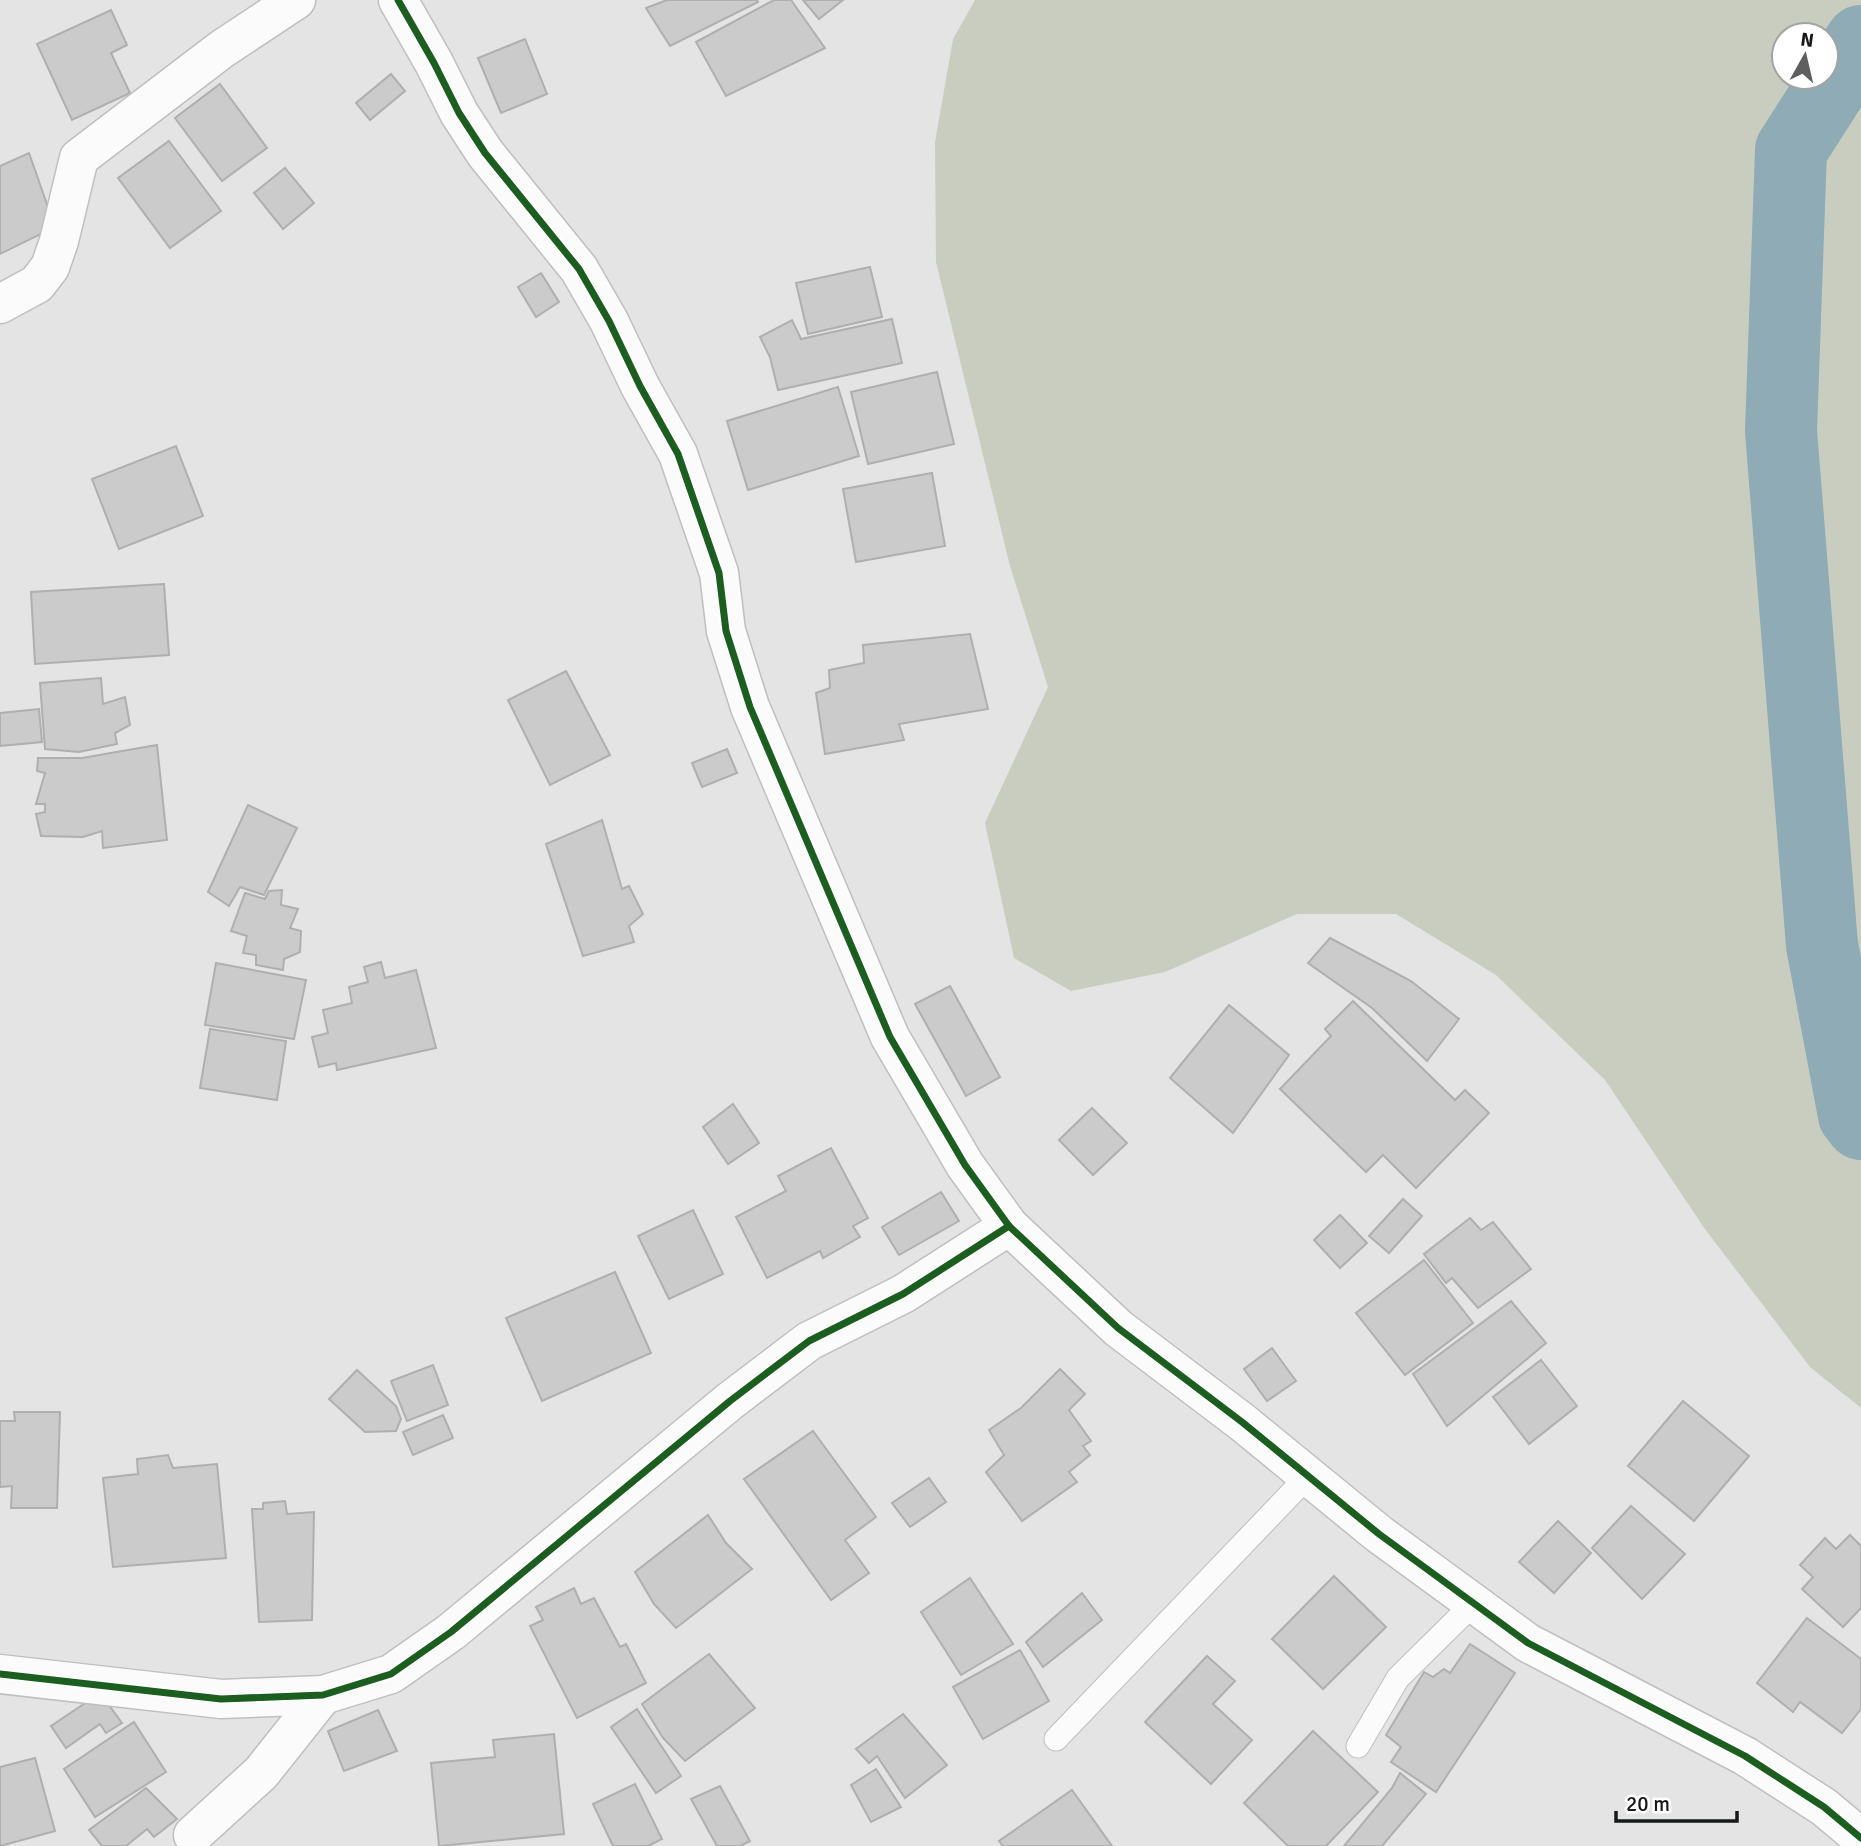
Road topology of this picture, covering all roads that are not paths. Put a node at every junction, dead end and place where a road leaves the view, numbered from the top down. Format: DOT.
graph roads {
  1 [pos="296,0"];
  2 [pos="398,0"];
  3 [pos="0,304"];
  4 [pos="1009,1226"];
  5 [pos="1308,1476"];
  6 [pos="1474,1603"];
  7 [pos="0,1674"];
  8 [pos="323,1696"];
  9 [pos="1056,1739"];
  10 [pos="1358,1746"];
  11 [pos="192,1835"];
  12 [pos="1861,1838"];
  1 -- 3 [label="street"];
  2 -- 4 [label="street"];
  4 -- 5 [label="street"];
  4 -- 8 [label="street"];
  5 -- 6 [label="street"];
  5 -- 9 [label="lane"];
  6 -- 10 [label="lane"];
  6 -- 12 [label="street"];
  7 -- 8 [label="street"];
  8 -- 11 [label="street"];
}
